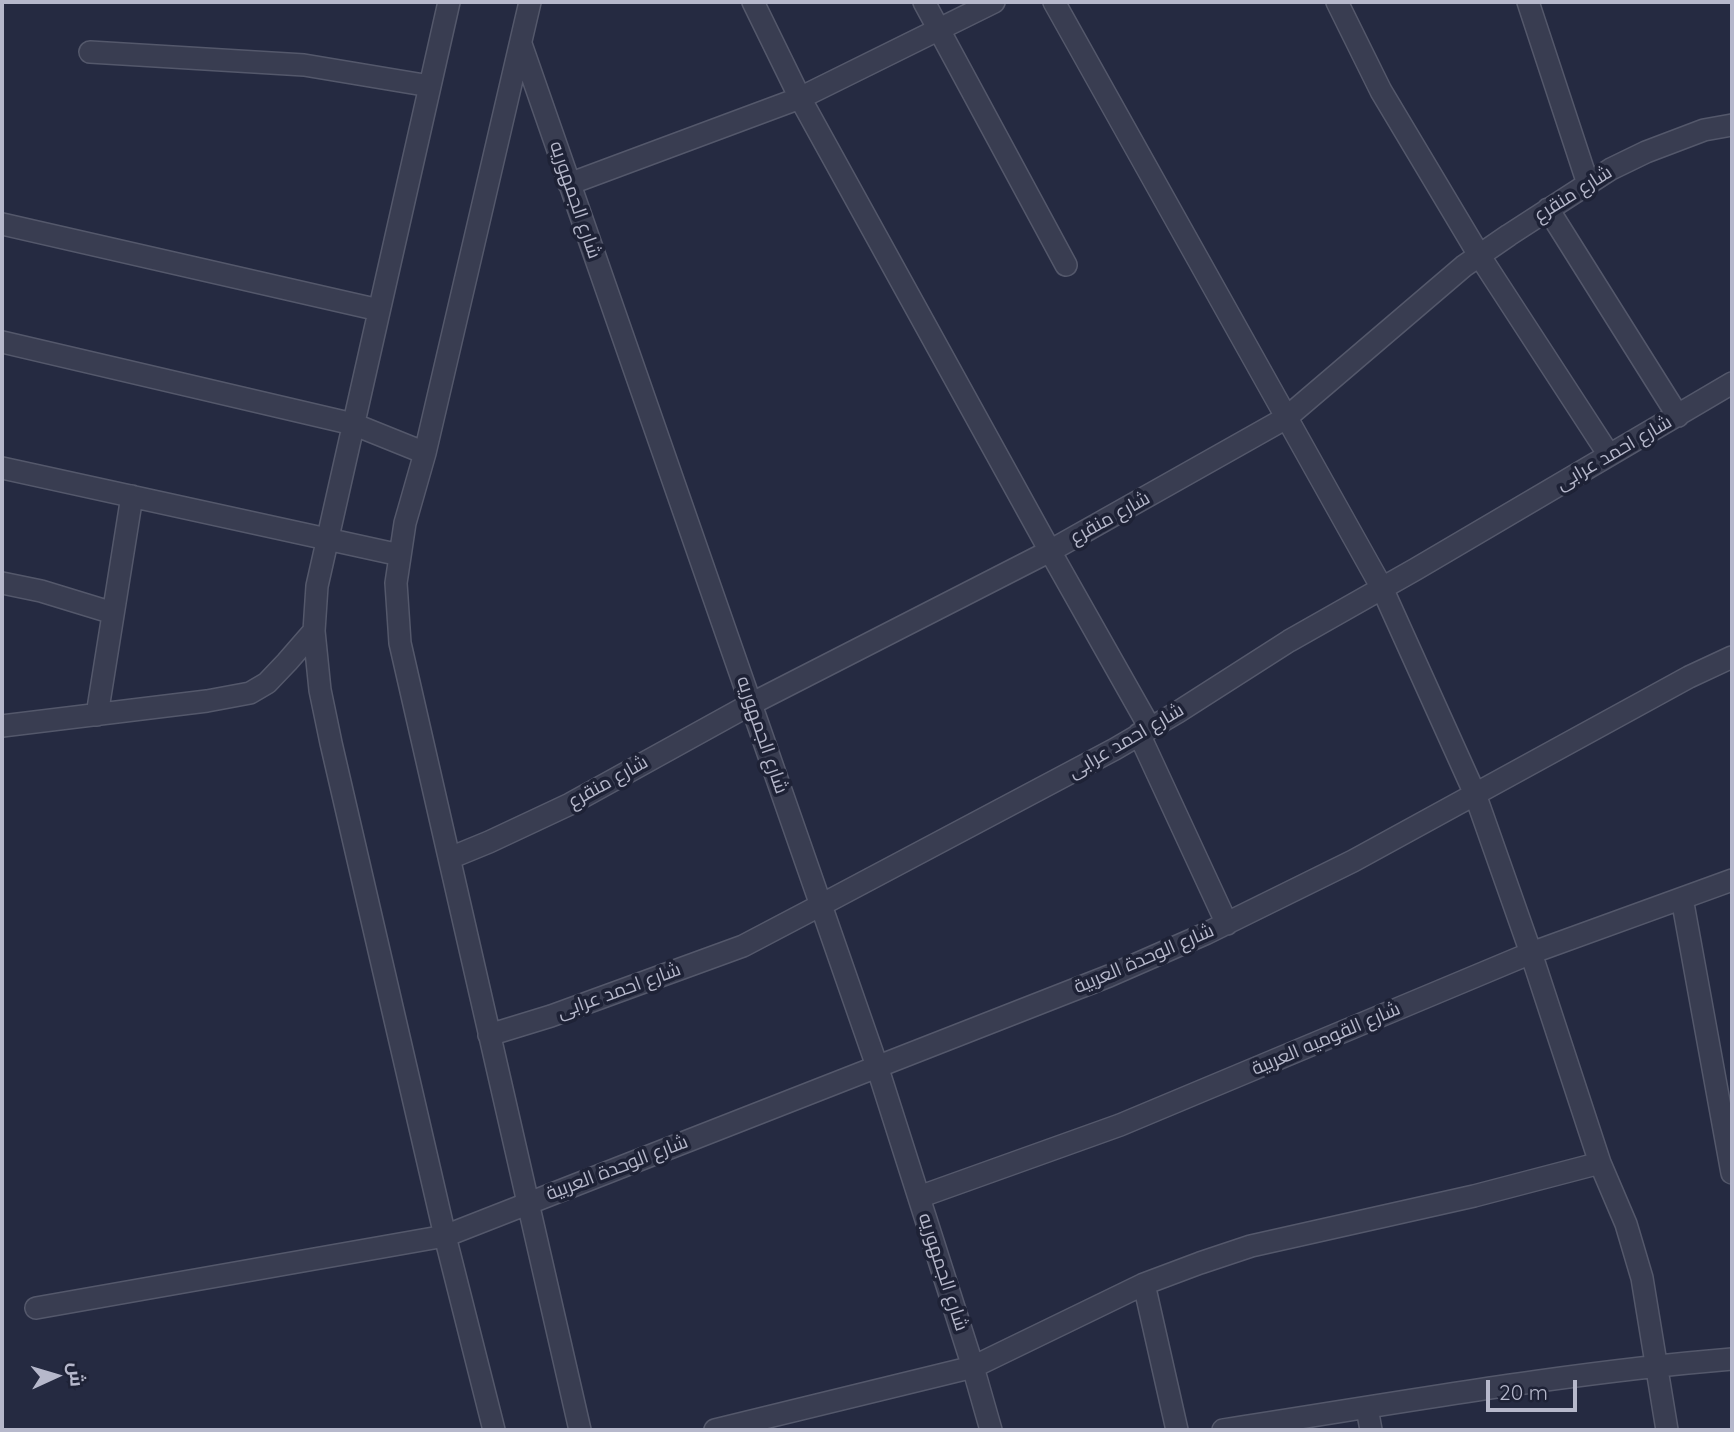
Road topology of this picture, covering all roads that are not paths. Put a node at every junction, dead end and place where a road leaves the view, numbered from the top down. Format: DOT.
graph roads {
  1 [pos="449,2"];
  2 [pos="530,2"];
  3 [pos="753,2"];
  4 [pos="924,2"];
  5 [pos="994,2"];
  6 [pos="1055,2"];
  7 [pos="1337,2"];
  8 [pos="1528,2"];
  9 [pos="937,29"];
  10 [pos="521,44"];
  11 [pos="90,52"];
  12 [pos="430,86"];
  13 [pos="800,98"];
  14 [pos="1732,124"];
  15 [pos="569,184"];
  16 [pos="1588,184"];
  17 [pos="1548,209"];
  18 [pos="2,224"];
  19 [pos="1479,255"];
  20 [pos="1066,265"];
  21 [pos="379,310"];
  22 [pos="2,342"];
  23 [pos="1732,383"];
  24 [pos="1678,416"];
  25 [pos="1286,418"];
  26 [pos="353,424"];
  27 [pos="425,453"];
  28 [pos="1609,455"];
  29 [pos="2,468"];
  30 [pos="132,496"];
  31 [pos="327,539"];
  32 [pos="1050,551"];
  33 [pos="400,555"];
  34 [pos="2,583"];
  35 [pos="1382,588"];
  36 [pos="113,613"];
  37 [pos="314,631"];
  38 [pos="1732,657"];
  39 [pos="751,704"];
  40 [pos="97,715"];
  41 [pos="2,726"];
  42 [pos="1145,731"];
  43 [pos="1475,794"];
  44 [pos="450,858"];
  45 [pos="1732,880"];
  46 [pos="1682,898"];
  47 [pos="821,905"];
  48 [pos="1227,924"];
  49 [pos="1531,953"];
  50 [pos="489,1035"];
  51 [pos="877,1066"];
  52 [pos="1600,1163"];
  53 [pos="1732,1173"];
  54 [pos="919,1196"];
  55 [pos="528,1203"];
  56 [pos="445,1236"];
  57 [pos="1144,1284"];
  58 [pos="36,1308"];
  59 [pos="1732,1359"];
  60 [pos="1658,1365"];
  61 [pos="973,1367"];
  62 [pos="1367,1408"];
  63 [pos="494,1430"];
  64 [pos="580,1430"];
  65 [pos="715,1430"];
  66 [pos="991,1430"];
  67 [pos="1178,1430"];
  68 [pos="1223,1430"];
  69 [pos="1371,1430"];
  70 [pos="1667,1430"];
  1 -- 12 [label="street"];
  2 -- 10 [label="street"];
  3 -- 13 [label="street"];
  4 -- 9 [label="street"];
  5 -- 9 [label="street"];
  6 -- 25 [label="street"];
  7 -- 19 [label="street"];
  8 -- 16 [label="street"];
  9 -- 13 [label="street"];
  9 -- 20 [label="street"];
  10 -- 15 [label="street, شارع الجمهوريه"];
  10 -- 27 [label="street"];
  11 -- 12 [label="street"];
  12 -- 21 [label="street"];
  13 -- 15 [label="street"];
  13 -- 32 [label="street"];
  14 -- 16 [label="street, شارع منقرع"];
  15 -- 39 [label="street, شارع الجمهوريه"];
  16 -- 17 [label="street, شارع منقرع"];
  17 -- 19 [label="street, شارع منقرع"];
  17 -- 24 [label="street"];
  18 -- 21 [label="street"];
  19 -- 25 [label="street, شارع منقرع"];
  19 -- 28 [label="street"];
  21 -- 26 [label="street"];
  22 -- 26 [label="street"];
  23 -- 24 [label="street, شارع احمد عرابى"];
  24 -- 28 [label="street, شارع احمد عرابى"];
  25 -- 32 [label="street, شارع منقرع"];
  25 -- 35 [label="street"];
  26 -- 27 [label="street"];
  26 -- 31 [label="street"];
  27 -- 33 [label="street"];
  28 -- 35 [label="street, شارع احمد عرابى"];
  29 -- 30 [label="street"];
  30 -- 31 [label="street"];
  30 -- 36 [label="street"];
  31 -- 33 [label="street"];
  31 -- 37 [label="street"];
  32 -- 39 [label="street, شارع منقرع"];
  32 -- 42 [label="street"];
  33 -- 44 [label="street"];
  34 -- 36 [label="street"];
  35 -- 42 [label="street, شارع احمد عرابى"];
  35 -- 43 [label="street"];
  36 -- 40 [label="street"];
  37 -- 40 [label="street"];
  37 -- 56 [label="street"];
  38 -- 43 [label="street, شارع الوحدة العربية"];
  39 -- 44 [label="street, شارع منقرع"];
  39 -- 47 [label="street, شارع الجمهوريه"];
  40 -- 41 [label="street"];
  42 -- 47 [label="street, شارع احمد عرابى"];
  42 -- 48 [label="street"];
  43 -- 48 [label="street, شارع الوحدة العربية"];
  43 -- 49 [label="street"];
  44 -- 50 [label="street"];
  45 -- 46 [label="street, شارع القوميه العربية"];
  46 -- 49 [label="street, شارع القوميه العربية"];
  46 -- 53 [label="street"];
  47 -- 50 [label="street, شارع احمد عرابى"];
  47 -- 51 [label="street, شارع الجمهوريه"];
  48 -- 51 [label="street, شارع الوحدة العربية"];
  49 -- 52 [label="street"];
  49 -- 54 [label="street, شارع القوميه العربية"];
  50 -- 55 [label="street"];
  51 -- 54 [label="street, شارع الجمهوريه"];
  51 -- 55 [label="street, شارع الوحدة العربية"];
  52 -- 57 [label="street"];
  52 -- 60 [label="street"];
  54 -- 61 [label="street, شارع الجمهوريه"];
  55 -- 56 [label="street, شارع الوحدة العربية"];
  55 -- 64 [label="street"];
  56 -- 58 [label="street, شارع الوحدة العربية"];
  56 -- 63 [label="street"];
  57 -- 61 [label="street"];
  57 -- 67 [label="street"];
  59 -- 60 [label="street"];
  60 -- 62 [label="street"];
  60 -- 70 [label="street"];
  61 -- 65 [label="street"];
  61 -- 66 [label="street, شارع الجمهوريه"];
  62 -- 68 [label="street"];
  62 -- 69 [label="street"];
}
